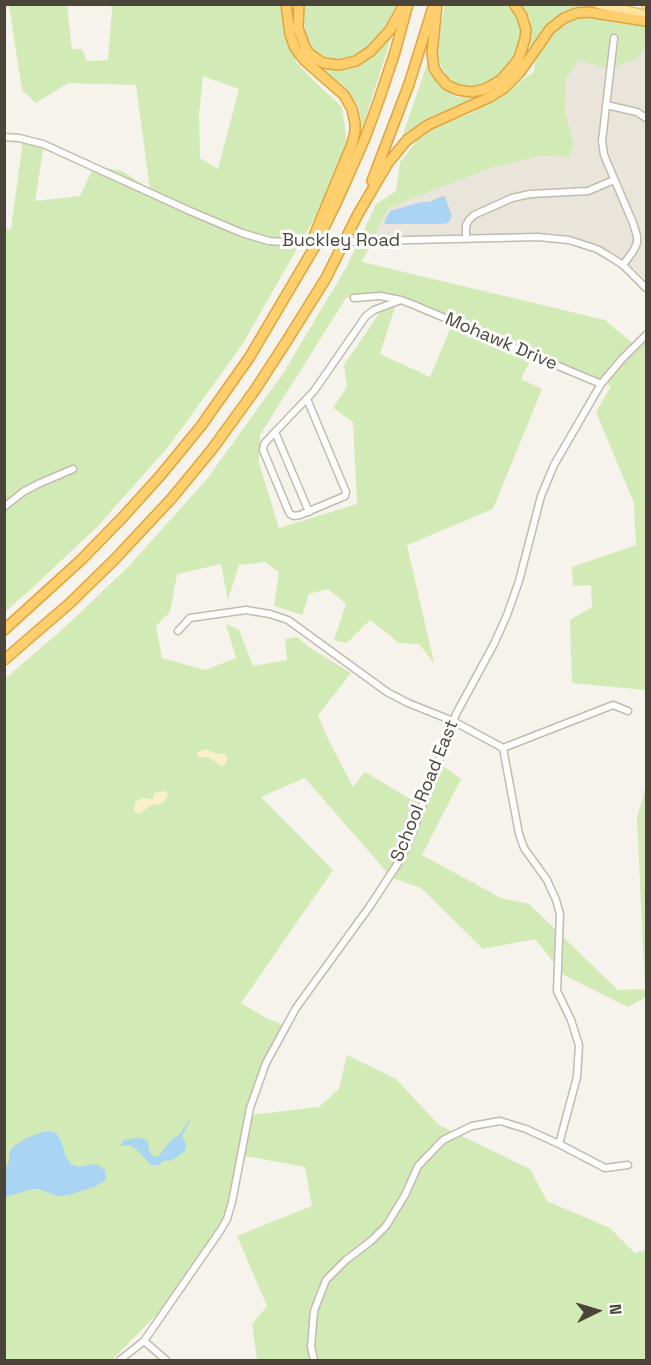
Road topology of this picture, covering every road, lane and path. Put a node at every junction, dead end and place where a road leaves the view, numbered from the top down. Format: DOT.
graph roads {
  1 [pos="286,4"];
  2 [pos="299,4"];
  3 [pos="406,4"];
  4 [pos="435,4"];
  5 [pos="514,4"];
  6 [pos="598,4"];
  7 [pos="646,15"];
  8 [pos="646,21"];
  9 [pos="614,38"];
  10 [pos="606,105"];
  11 [pos="646,118"];
  12 [pos="4,137"];
  13 [pos="614,180"];
  14 [pos="358,214"];
  15 [pos="466,239"];
  16 [pos="304,263"];
  17 [pos="623,265"];
  18 [pos="646,288"];
  19 [pos="354,298"];
  20 [pos="401,300"];
  21 [pos="646,335"];
  22 [pos="601,384"];
  23 [pos="307,399"];
  24 [pos="275,432"];
  25 [pos="73,469"];
  26 [pos="4,507"];
  27 [pos="309,512"];
  28 [pos="4,630"];
  29 [pos="178,631"];
  30 [pos="4,660"];
  31 [pos="628,711"];
  32 [pos="453,721"];
  33 [pos="503,748"];
  34 [pos="559,1144"];
  35 [pos="628,1165"];
  36 [pos="144,1341"];
  37 [pos="120,1360"];
  38 [pos="166,1360"];
  39 [pos="314,1360"];
  1 -- 16 [label="highway"];
  2 -- 3 [label="highway"];
  3 -- 16 [label="highway"];
  4 -- 5 [label="highway"];
  4 -- 14 [label="highway"];
  6 -- 7 [label="main road"];
  8 -- 14 [label="highway"];
  9 -- 10 [label="street"];
  10 -- 11 [label="street"];
  10 -- 13 [label="street"];
  12 -- 15 [label="street, Buckley Road, bridge"];
  13 -- 15 [label="street"];
  13 -- 17 [label="street"];
  14 -- 30 [label="highway"];
  15 -- 17 [label="street, Buckley Road"];
  16 -- 28 [label="highway"];
  17 -- 18 [label="street, Buckley Road"];
  19 -- 20 [label="street, Mohawk Drive"];
  20 -- 22 [label="street, Mohawk Drive"];
  20 -- 23 [label="street"];
  21 -- 22 [label="street, School Road East"];
  22 -- 32 [label="street, School Road East"];
  23 -- 24 [label="street"];
  23 -- 27 [label="street"];
  24 -- 27 [label="street"];
  24 -- 27 [label="street"];
  25 -- 26 [label="street"];
  29 -- 32 [label="street"];
  31 -- 33 [label="street"];
  32 -- 33 [label="street"];
  32 -- 36 [label="street, School Road East"];
  33 -- 34 [label="street"];
  34 -- 35 [label="street"];
  34 -- 39 [label="street"];
  36 -- 37 [label="street, School Road East"];
  36 -- 38 [label="street"];
}
